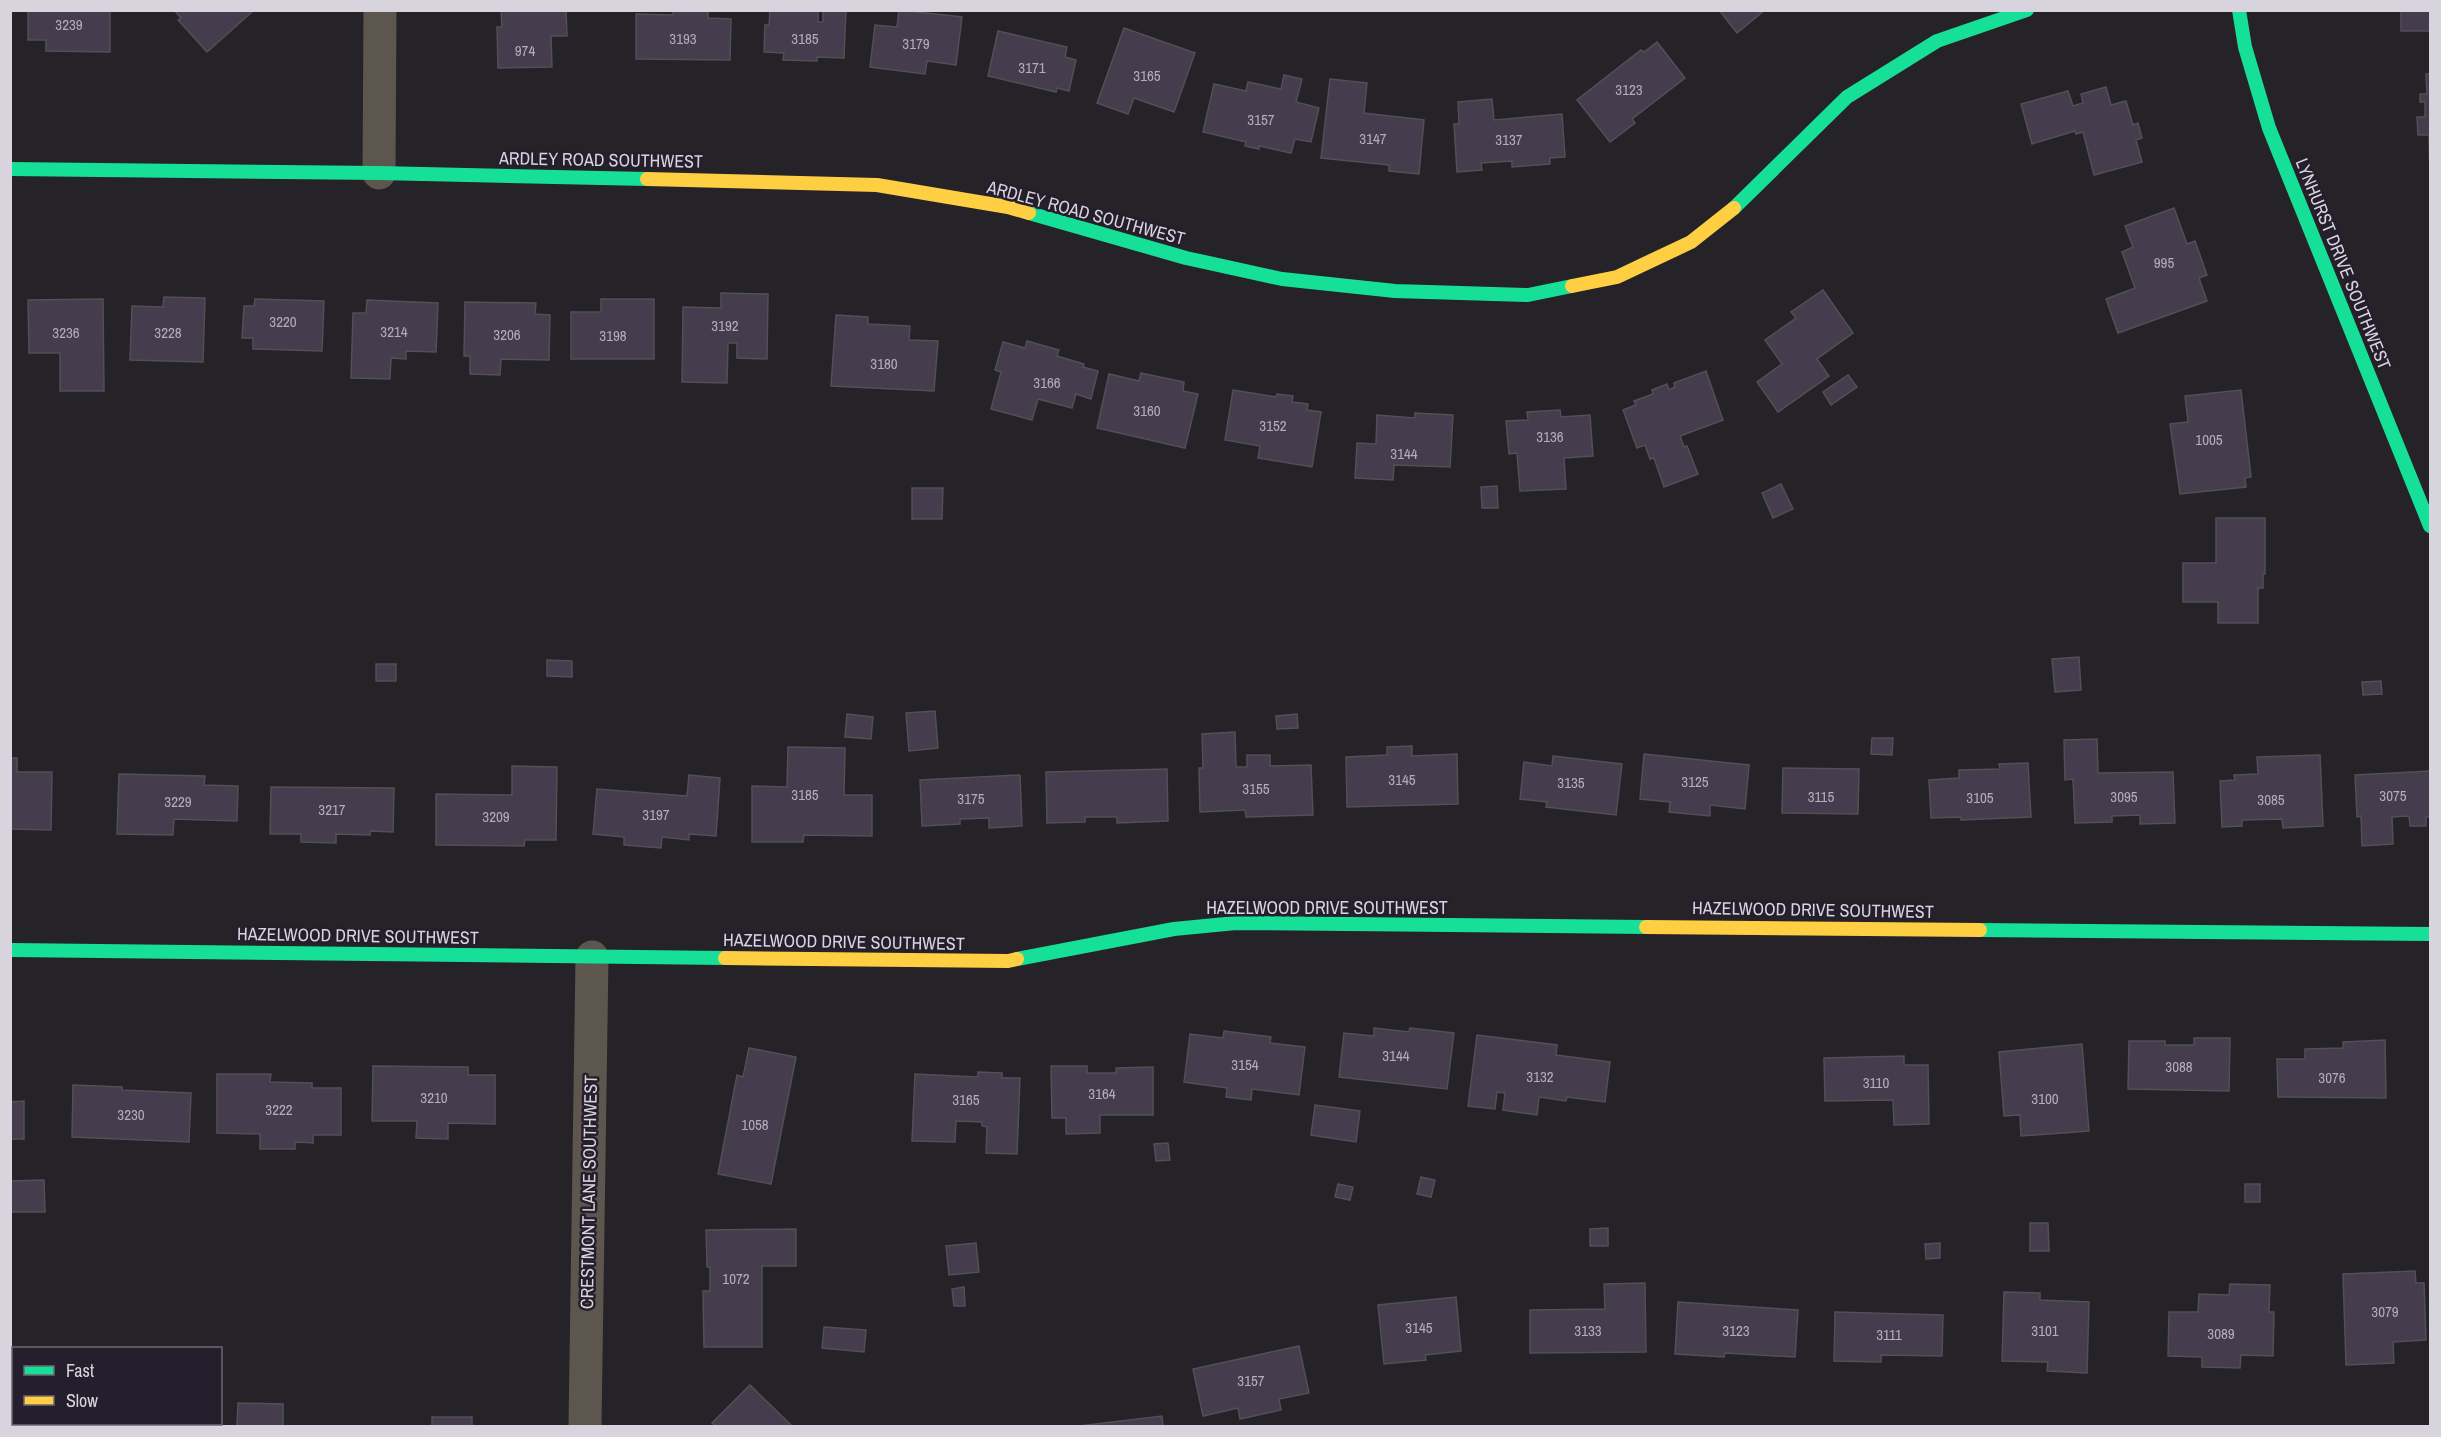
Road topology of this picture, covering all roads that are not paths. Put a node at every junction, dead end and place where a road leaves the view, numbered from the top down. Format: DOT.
graph roads {
  1 [pos="380,10"];
  2 [pos="2026,10"];
  3 [pos="2239,10"];
  4 [pos="10,169"];
  5 [pos="379,173"];
  6 [pos="2430,526"];
  7 [pos="2430,934"];
  8 [pos="10,950"];
  9 [pos="592,957"];
  10 [pos="585,1426"];
  1 -- 5 [label="street"];
  2 -- 5 [label="street, ARDLEY ROAD SOUTHWEST"];
  3 -- 6 [label="street, LYNHURST DRIVE SOUTHWEST"];
  4 -- 5 [label="street, ARDLEY ROAD SOUTHWEST"];
  7 -- 9 [label="street, HAZELWOOD DRIVE SOUTHWEST"];
  8 -- 9 [label="street, HAZELWOOD DRIVE SOUTHWEST"];
  9 -- 10 [label="street, CRESTMONT LANE SOUTHWEST"];
}
